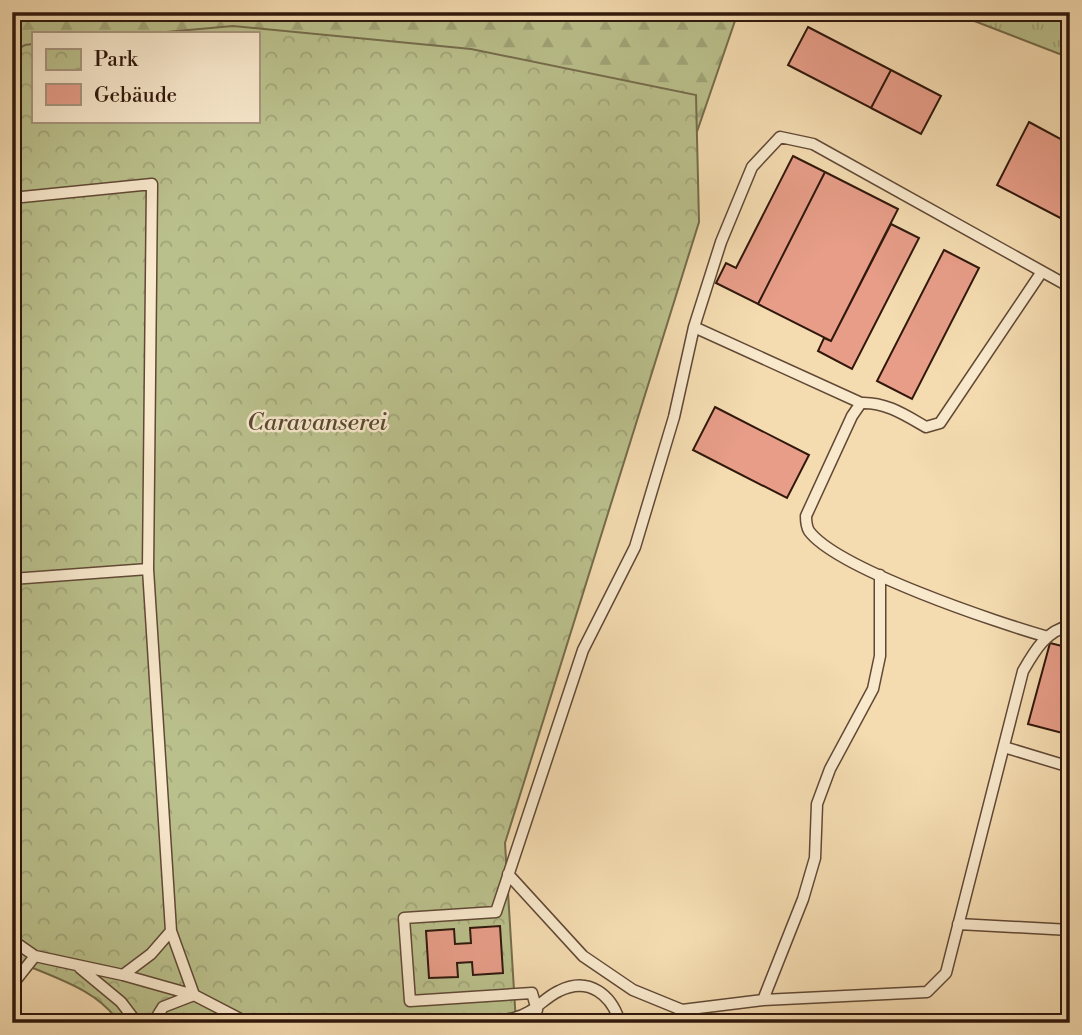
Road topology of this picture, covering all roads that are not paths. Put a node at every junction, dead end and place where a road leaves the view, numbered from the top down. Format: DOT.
graph roads {
  1 [pos="12,198"];
  2 [pos="1041,273"];
  3 [pos="1070,287"];
  4 [pos="694,327"];
  5 [pos="862,403"];
  6 [pos="148,569"];
  7 [pos="880,575"];
  8 [pos="12,579"];
  9 [pos="1070,626"];
  10 [pos="1048,637"];
  11 [pos="1004,747"];
  12 [pos="1070,767"];
  13 [pos="508,874"];
  14 [pos="958,924"];
  15 [pos="1070,930"];
  16 [pos="170,931"];
  17 [pos="12,940"];
  18 [pos="35,956"];
  19 [pos="78,966"];
  20 [pos="123,975"];
  21 [pos="12,985"];
  22 [pos="194,995"];
  23 [pos="763,1000"];
  24 [pos="537,1010"];
  25 [pos="136,1023"];
  26 [pos="153,1023"];
  27 [pos="248,1023"];
  28 [pos="438,1023"];
  29 [pos="620,1023"];
  1 -- 6 [label="lane"];
  2 -- 3 [label="lane"];
  2 -- 4 [label="lane"];
  2 -- 5 [label="lane"];
  4 -- 5 [label="lane"];
  4 -- 13 [label="lane"];
  5 -- 7 [label="lane"];
  6 -- 8 [label="lane"];
  6 -- 16 [label="lane"];
  7 -- 10 [label="lane"];
  7 -- 23 [label="lane"];
  9 -- 10 [label="lane"];
  10 -- 11 [label="lane"];
  11 -- 12 [label="lane"];
  11 -- 14 [label="lane"];
  13 -- 23 [label="lane"];
  13 -- 24 [label="lane"];
  14 -- 15 [label="lane"];
  14 -- 23 [label="lane"];
  16 -- 20 [label="lane"];
  16 -- 22 [label="lane"];
  17 -- 18 [label="lane"];
  18 -- 19 [label="lane"];
  18 -- 21 [label="lane"];
  19 -- 20 [label="lane"];
  19 -- 25 [label="lane"];
  20 -- 22 [label="lane"];
  22 -- 26 [label="lane"];
  22 -- 27 [label="lane"];
  24 -- 28 [label="lane"];
  24 -- 29 [label="lane"];
}
